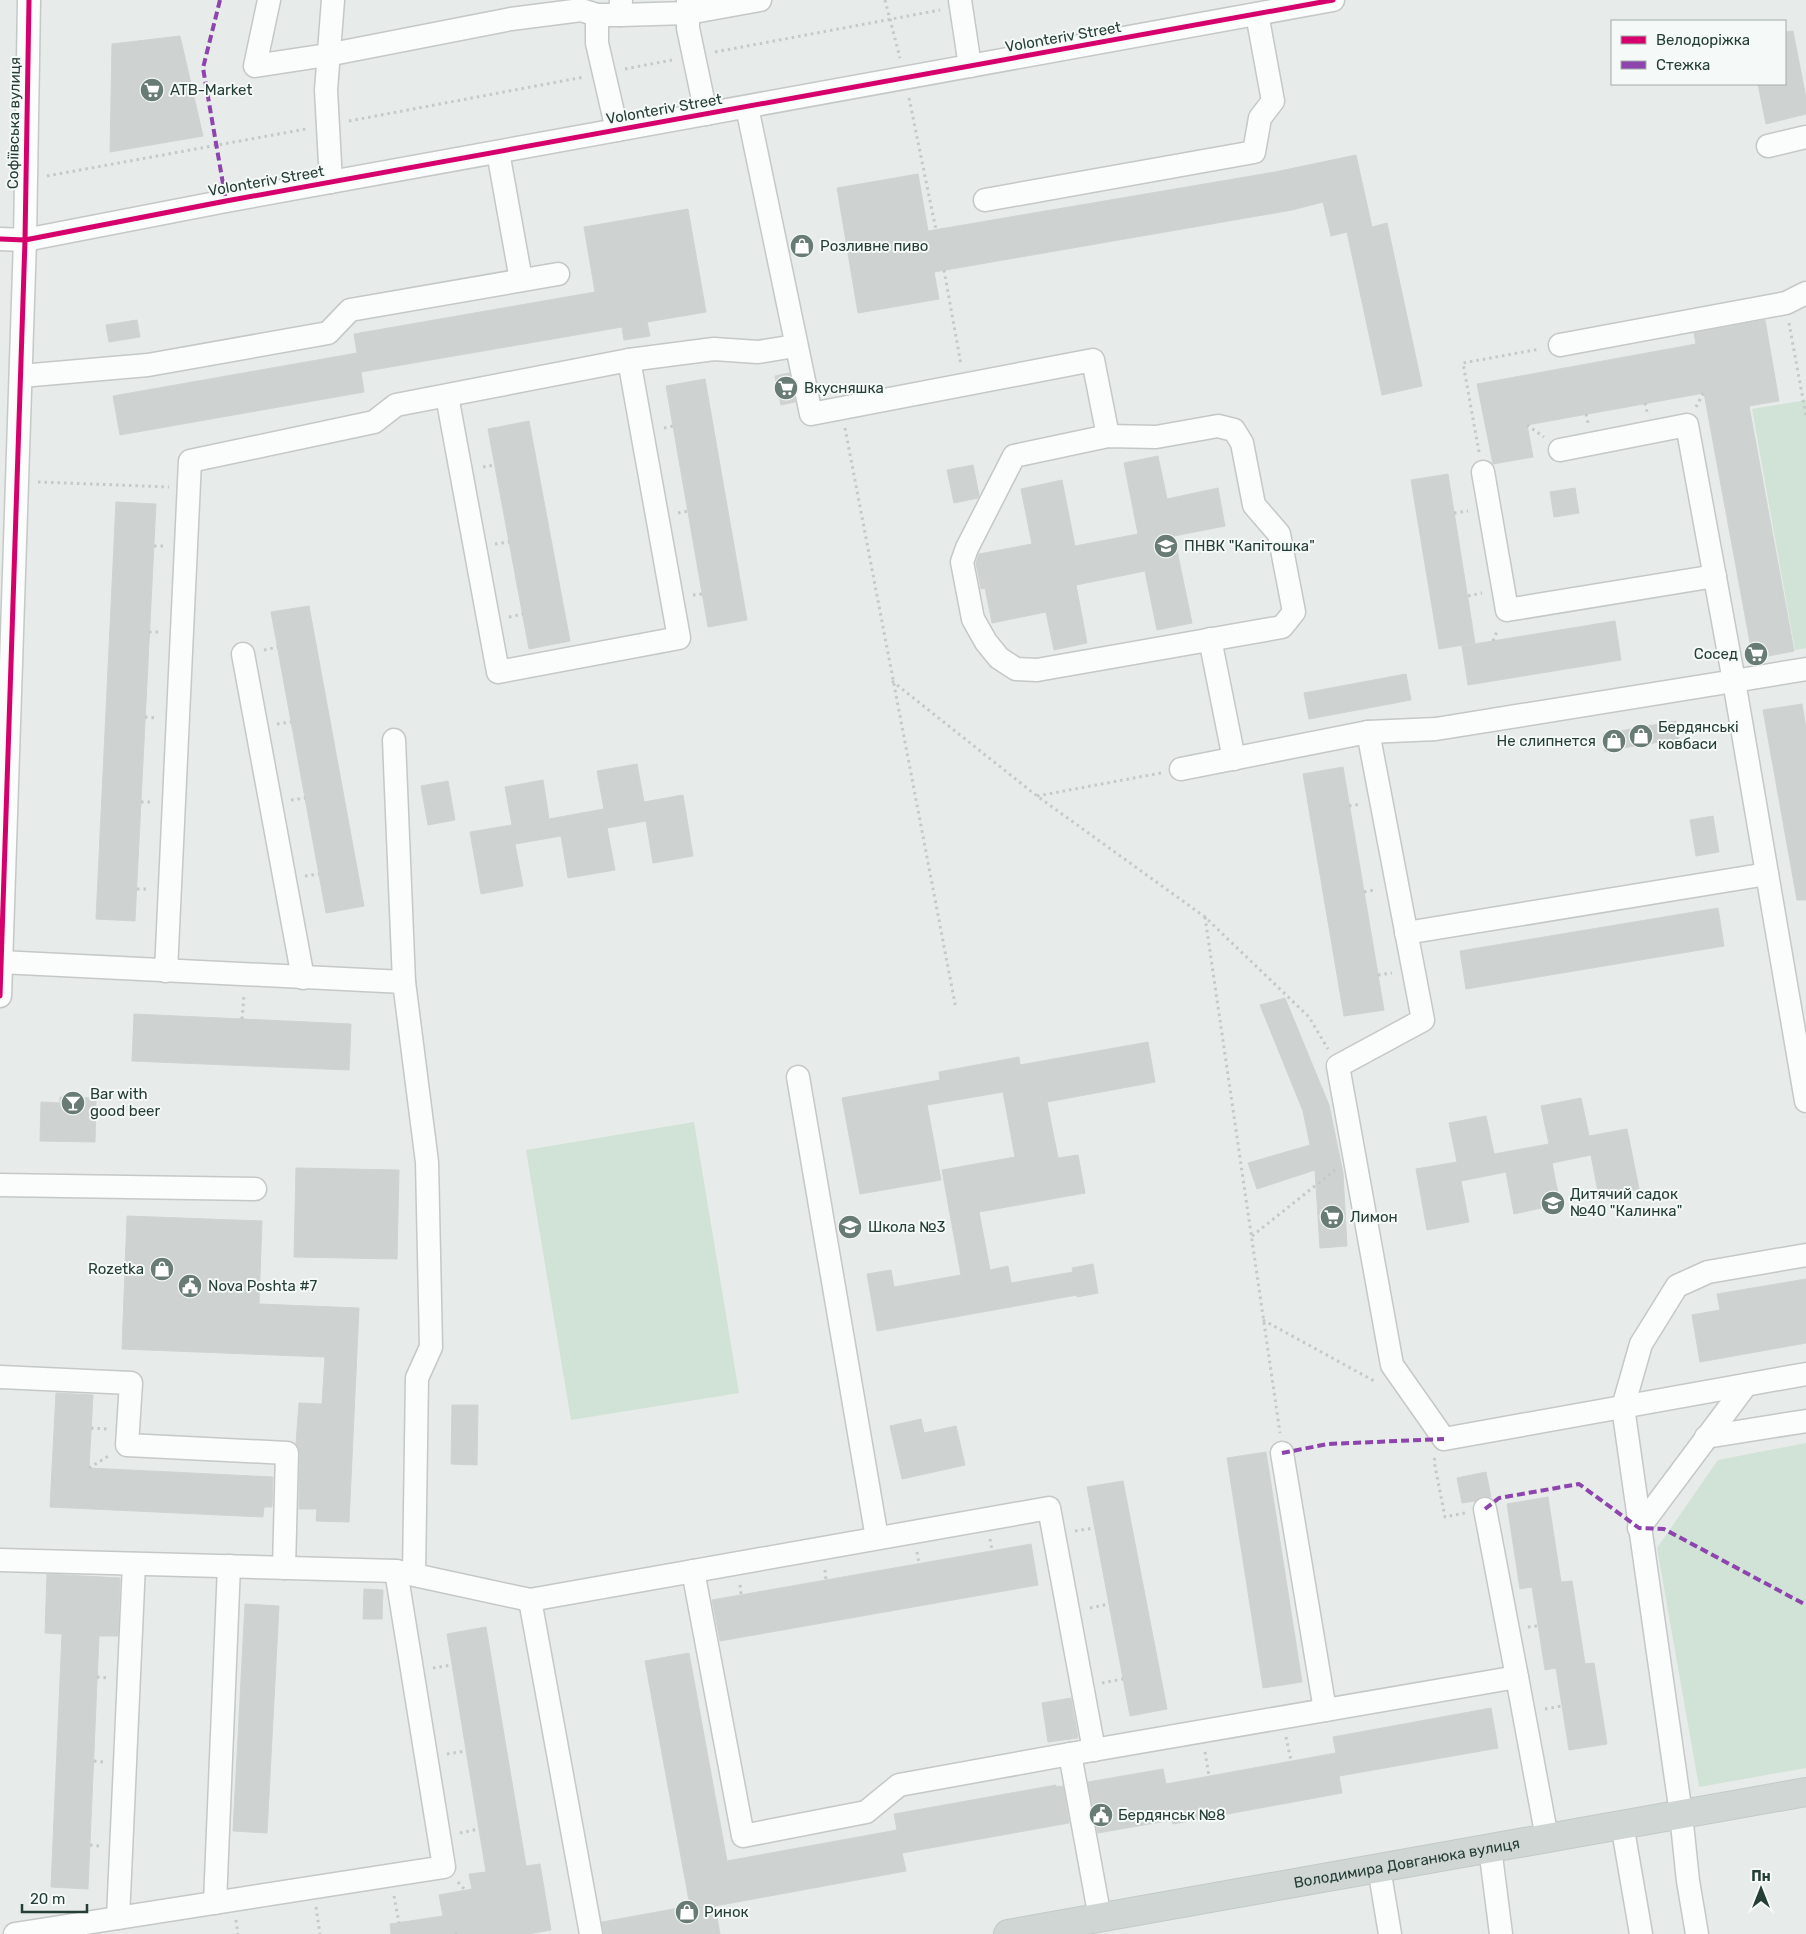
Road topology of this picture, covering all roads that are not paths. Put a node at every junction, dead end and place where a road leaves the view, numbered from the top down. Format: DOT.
graph roads {
  1 [pos="29,0"];
  2 [pos="270,0"];
  3 [pos="332,0"];
  4 [pos="760,0"];
  5 [pos="1333,0"];
  6 [pos="960,3"];
  7 [pos="688,6"];
  8 [pos="620,7"];
  9 [pos="511,9"];
  10 [pos="586,9"];
  11 [pos="1257,14"];
  12 [pos="327,55"];
  13 [pos="970,66"];
  14 [pos="747,107"];
  15 [pos="706,114"];
  16 [pos="617,130"];
  17 [pos="1806,137"];
  18 [pos="1768,146"];
  19 [pos="498,152"];
  20 [pos="330,182"];
  21 [pos="985,200"];
  22 [pos="0,239"];
  23 [pos="25,240"];
  24 [pos="558,274"];
  25 [pos="521,280"];
  26 [pos="1806,293"];
  27 [pos="1560,345"];
  28 [pos="795,346"];
  29 [pos="629,360"];
  30 [pos="20,376"];
  31 [pos="447,396"];
  32 [pos="1108,436"];
  33 [pos="1560,450"];
  34 [pos="1482,472"];
  35 [pos="1715,576"];
  36 [pos="1210,639"];
  37 [pos="243,654"];
  38 [pos="1806,669"];
  39 [pos="1734,681"];
  40 [pos="5,730"];
  41 [pos="1368,732"];
  42 [pos="394,740"];
  43 [pos="1234,759"];
  44 [pos="1181,770"];
  45 [pos="1767,874"];
  46 [pos="1406,933"];
  47 [pos="1,962"];
  48 [pos="166,971"];
  49 [pos="303,978"];
  50 [pos="404,982"];
  51 [pos="0,996"];
  52 [pos="798,1077"];
  53 [pos="1806,1101"];
  54 [pos="0,1185"];
  55 [pos="255,1189"];
  56 [pos="1806,1255"];
  57 [pos="1806,1374"];
  58 [pos="0,1377"];
  59 [pos="1746,1385"];
  60 [pos="1622,1407"];
  61 [pos="1806,1421"];
  62 [pos="1706,1437"];
  63 [pos="1282,1453"];
  64 [pos="1485,1509"];
  65 [pos="1639,1528"];
  66 [pos="878,1538"];
  67 [pos="0,1560"];
  68 [pos="134,1564"];
  69 [pos="229,1566"];
  70 [pos="284,1568"];
  71 [pos="693,1571"];
  72 [pos="405,1573"];
  73 [pos="530,1600"];
  74 [pos="1517,1677"];
  75 [pos="1326,1710"];
  76 [pos="1094,1750"];
  77 [pos="1070,1754"];
  78 [pos="1806,1792"];
  79 [pos="1681,1814"];
  80 [pos="1622,1824"];
  81 [pos="1547,1838"];
  82 [pos="1490,1848"];
  83 [pos="1379,1868"];
  84 [pos="215,1903"];
  85 [pos="118,1918"];
  86 [pos="1100,1918"];
  87 [pos="15,1934"];
  88 [pos="591,1934"];
  89 [pos="1008,1934"];
  90 [pos="1390,1934"];
  91 [pos="1500,1934"];
  92 [pos="1642,1934"];
  93 [pos="1697,1934"];
  1 -- 23 [label="street, Софіївська вулиця"];
  2 -- 12 [label="street"];
  3 -- 12 [label="street"];
  4 -- 7 [label="street"];
  5 -- 11 [label="street, Volonteriv Street"];
  6 -- 13 [label="street"];
  7 -- 8 [label="street"];
  7 -- 15 [label="street"];
  8 -- 10 [label="street"];
  9 -- 10 [label="street"];
  9 -- 12 [label="street"];
  10 -- 16 [label="street"];
  11 -- 13 [label="street, Volonteriv Street"];
  11 -- 21 [label="street"];
  12 -- 20 [label="street"];
  13 -- 14 [label="street, Volonteriv Street"];
  14 -- 15 [label="street, Volonteriv Street"];
  14 -- 28 [label="street"];
  15 -- 16 [label="street, Volonteriv Street"];
  16 -- 19 [label="street, Volonteriv Street"];
  17 -- 18 [label="street"];
  19 -- 20 [label="street, Volonteriv Street"];
  19 -- 25 [label="street"];
  20 -- 23 [label="street, Volonteriv Street"];
  22 -- 23 [label="street, Volonteriv Street"];
  23 -- 30 [label="street, Софіївська вулиця"];
  24 -- 25 [label="street"];
  25 -- 30 [label="street"];
  26 -- 27 [label="street"];
  28 -- 29 [label="street"];
  28 -- 32 [label="street"];
  29 -- 31 [label="street"];
  29 -- 31 [label="street"];
  30 -- 40 [label="street, Софіївська вулиця"];
  31 -- 48 [label="street"];
  32 -- 36 [label="street"];
  32 -- 36 [label="street"];
  33 -- 35 [label="street"];
  34 -- 35 [label="street"];
  35 -- 39 [label="street"];
  36 -- 43 [label="street"];
  37 -- 49 [label="street"];
  38 -- 39 [label="street"];
  39 -- 41 [label="street"];
  39 -- 45 [label="street"];
  40 -- 47 [label="street, Софіївська вулиця"];
  41 -- 43 [label="street"];
  41 -- 46 [label="street"];
  42 -- 50 [label="street"];
  43 -- 44 [label="street"];
  45 -- 46 [label="street"];
  45 -- 53 [label="street"];
  46 -- 60 [label="street"];
  47 -- 48 [label="street"];
  47 -- 51 [label="street, Софіївська вулиця"];
  48 -- 49 [label="street"];
  49 -- 50 [label="street"];
  50 -- 72 [label="street"];
  52 -- 66 [label="street"];
  54 -- 55 [label="street"];
  56 -- 60 [label="street"];
  57 -- 59 [label="street"];
  58 -- 70 [label="street"];
  59 -- 60 [label="street"];
  59 -- 62 [label="street"];
  60 -- 65 [label="street"];
  61 -- 62 [label="street"];
  62 -- 65 [label="street"];
  63 -- 75 [label="street"];
  64 -- 74 [label="street"];
  65 -- 79 [label="street"];
  66 -- 71 [label="street"];
  66 -- 76 [label="street"];
  67 -- 68 [label="street"];
  68 -- 69 [label="street"];
  68 -- 85 [label="street"];
  69 -- 70 [label="street"];
  69 -- 84 [label="street"];
  70 -- 72 [label="street"];
  71 -- 73 [label="street"];
  71 -- 77 [label="street"];
  72 -- 73 [label="street"];
  72 -- 84 [label="street"];
  73 -- 88 [label="street"];
  74 -- 75 [label="street"];
  74 -- 81 [label="street"];
  75 -- 76 [label="street"];
  76 -- 77 [label="street"];
  77 -- 86 [label="street"];
  78 -- 79 [label="main road, Володимира Довганюка вулиця"];
  79 -- 80 [label="main road, Володимира Довганюка вулиця"];
  79 -- 93 [label="street"];
  80 -- 81 [label="main road, Володимира Довганюка вулиця"];
  80 -- 92 [label="street"];
  81 -- 82 [label="main road, Володимира Довганюка вулиця"];
  82 -- 83 [label="main road, Володимира Довганюка вулиця"];
  82 -- 91 [label="street"];
  83 -- 86 [label="main road, Володимира Довганюка вулиця"];
  83 -- 90 [label="street"];
  84 -- 85 [label="street"];
  85 -- 87 [label="street"];
  86 -- 89 [label="main road, Володимира Довганюка вулиця"];
}
